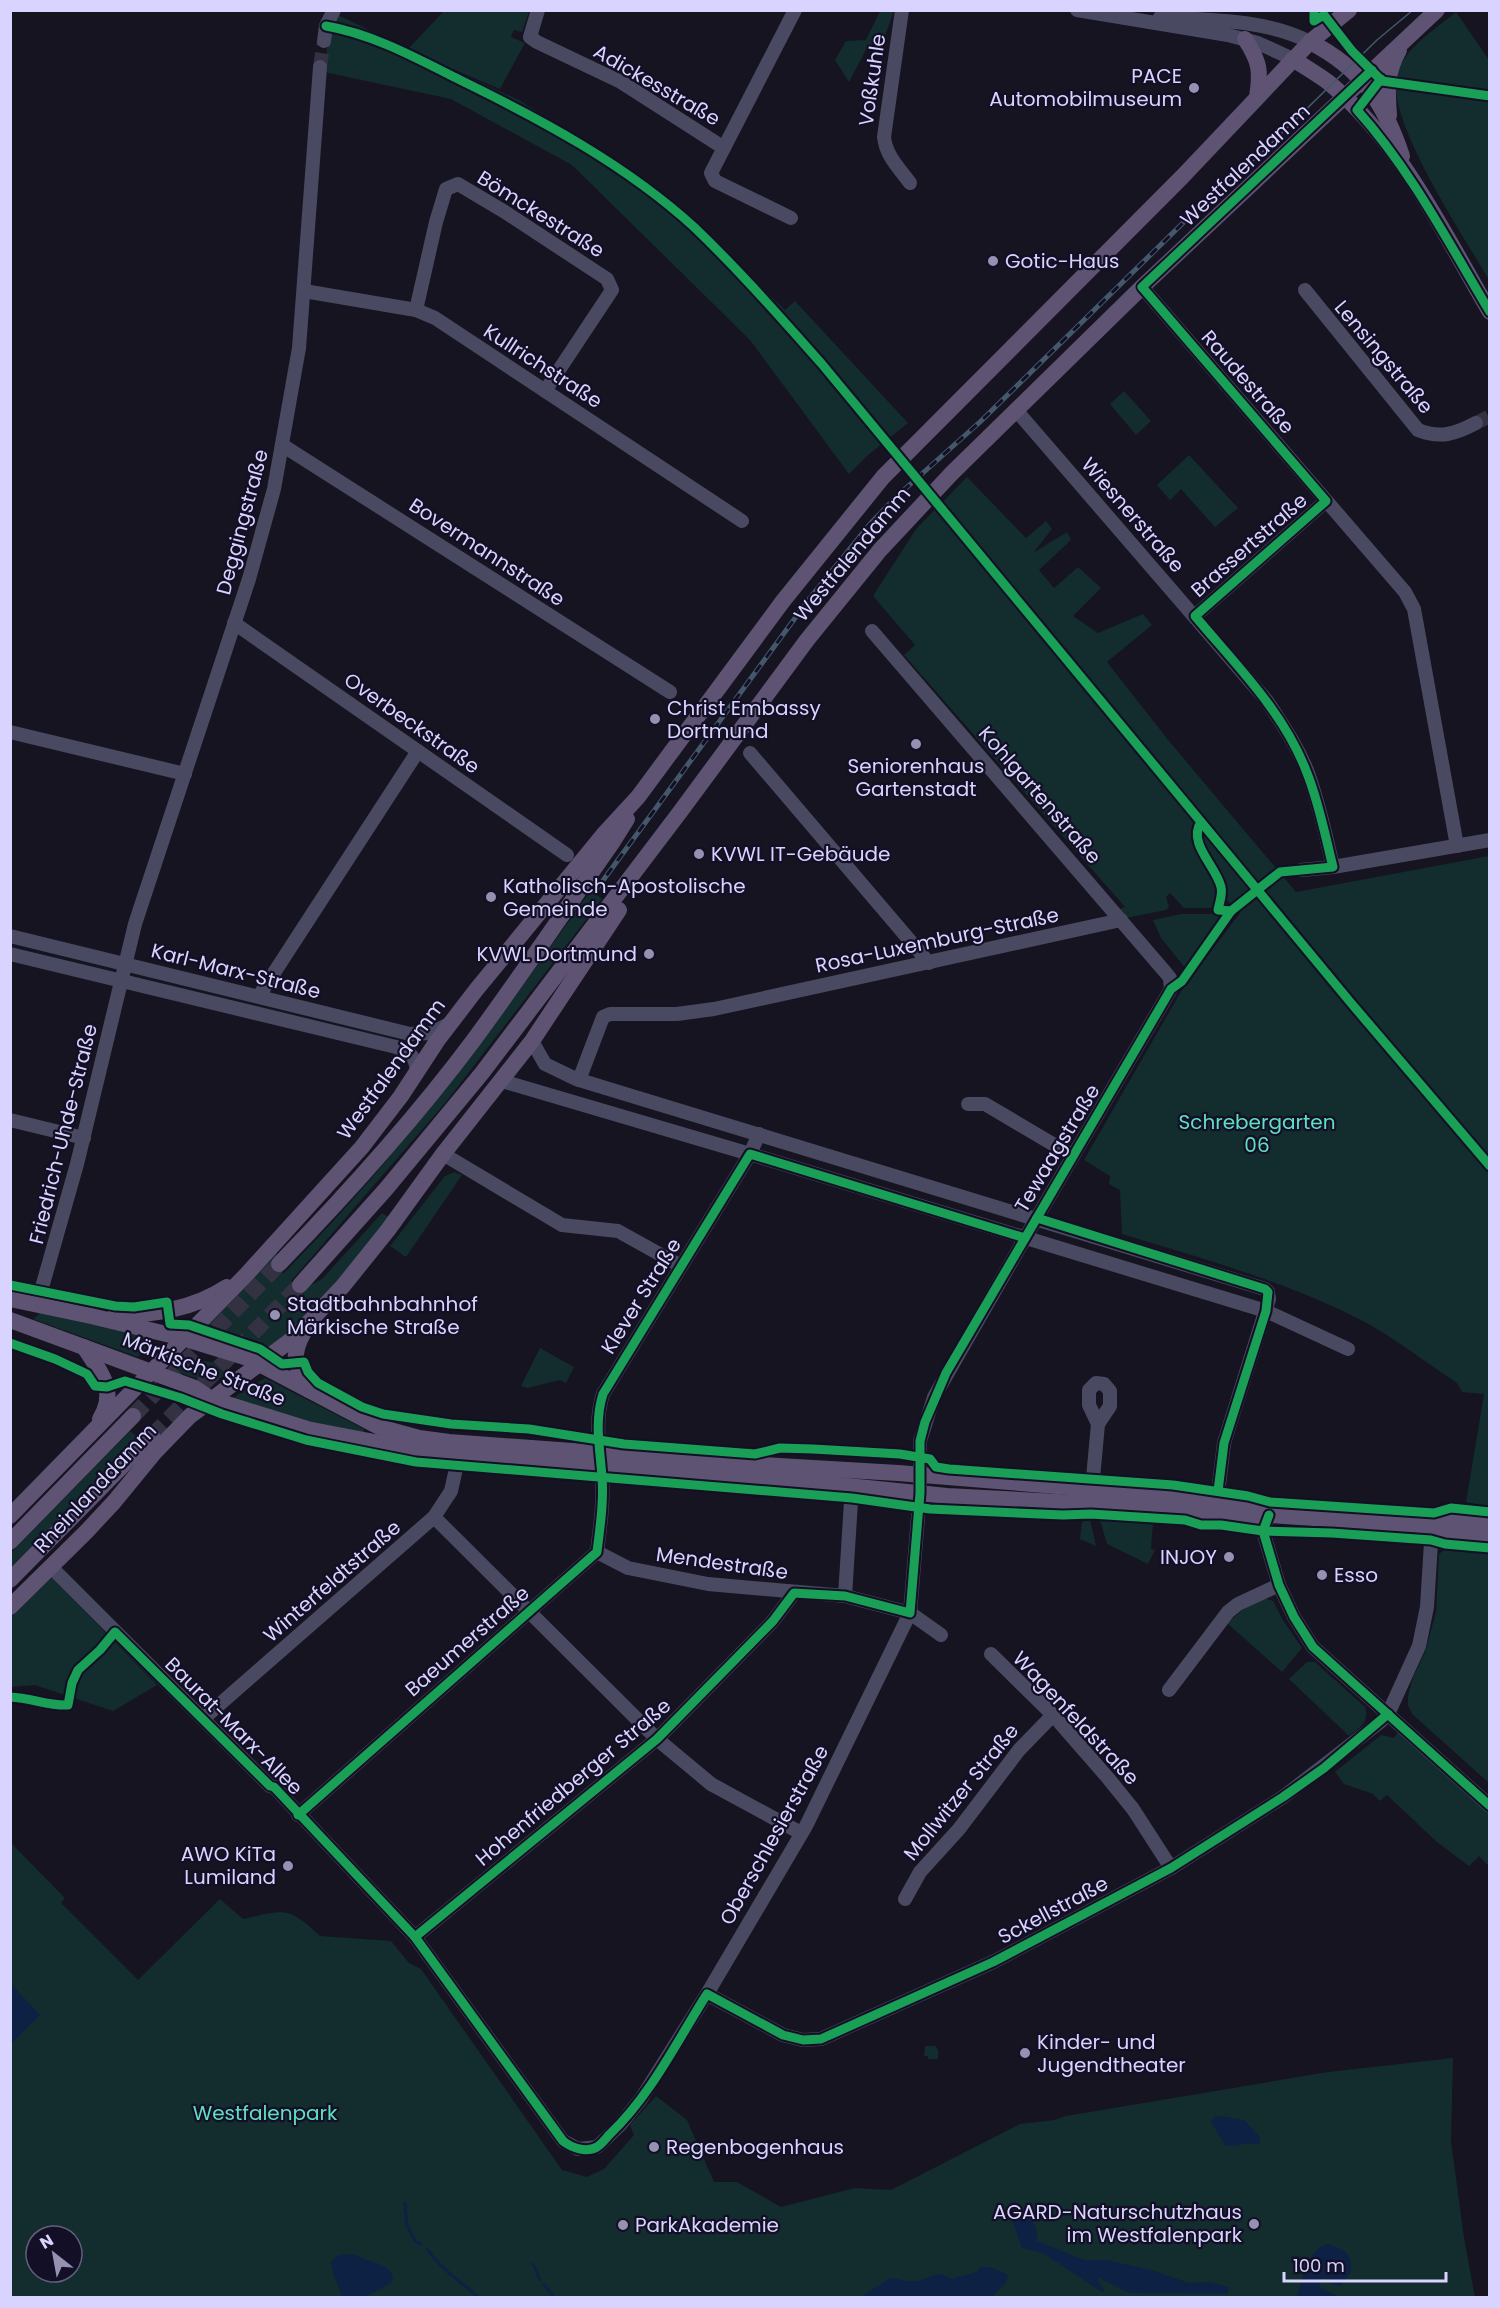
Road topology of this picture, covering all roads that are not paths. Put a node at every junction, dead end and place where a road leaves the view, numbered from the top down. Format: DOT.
graph roads {
  1 [pos="334,10"];
  2 [pos="538,10"];
  3 [pos="795,10"];
  4 [pos="902,10"];
  5 [pos="1077,10"];
  6 [pos="1349,10"];
  7 [pos="1437,10"];
  8 [pos="1115,16"];
  9 [pos="1245,39"];
  10 [pos="1404,40"];
  11 [pos="324,41"];
  12 [pos="1310,42"];
  13 [pos="1293,59"];
  14 [pos="320,67"];
  15 [pos="1362,80"];
  16 [pos="1257,97"];
  17 [pos="1344,97"];
  18 [pos="1389,122"];
  19 [pos="724,148"];
  20 [pos="1408,174"];
  21 [pos="910,183"];
  22 [pos="791,218"];
  23 [pos="1142,287"];
  24 [pos="1305,290"];
  25 [pos="304,291"];
  26 [pos="416,309"];
  27 [pos="1490,312"];
  28 [pos="545,391"];
  29 [pos="1016,410"];
  30 [pos="1476,423"];
  31 [pos="282,445"];
  32 [pos="1326,501"];
  33 [pos="742,520"];
  34 [pos="1195,616"];
  35 [pos="234,623"];
  36 [pos="872,631"];
  37 [pos="670,692"];
  38 [pos="10,732"];
  39 [pos="418,751"];
  40 [pos="750,753"];
  41 [pos="185,774"];
  42 [pos="638,797"];
  43 [pos="1490,840"];
  44 [pos="1457,846"];
  45 [pos="567,855"];
  46 [pos="646,856"];
  47 [pos="1333,867"];
  48 [pos="1300,870"];
  49 [pos="1121,920"];
  50 [pos="10,936"];
  51 [pos="10,954"];
  52 [pos="929,963"];
  53 [pos="122,972"];
  54 [pos="1171,989"];
  55 [pos="259,996"];
  56 [pos="451,1023"];
  57 [pos="532,1041"];
  58 [pos="417,1073"];
  59 [pos="578,1079"];
  60 [pos="502,1081"];
  61 [pos="569,1101"];
  62 [pos="968,1104"];
  63 [pos="10,1120"];
  64 [pos="759,1134"];
  65 [pos="84,1138"];
  66 [pos="443,1154"];
  67 [pos="750,1154"];
  68 [pos="1073,1156"];
  69 [pos="1037,1218"];
  70 [pos="1025,1238"];
  71 [pos="279,1264"];
  72 [pos="681,1266"];
  73 [pos="245,1276"];
  74 [pos="300,1285"];
  75 [pos="10,1299"];
  76 [pos="37,1305"];
  77 [pos="1266,1311"];
  78 [pos="91,1316"];
  79 [pos="16,1322"];
  80 [pos="309,1324"];
  81 [pos="183,1338"];
  82 [pos="84,1347"];
  83 [pos="1348,1349"];
  84 [pos="166,1355"];
  85 [pos="259,1365"];
  86 [pos="149,1373"];
  87 [pos="310,1391"];
  88 [pos="211,1399"];
  89 [pos="133,1416"];
  90 [pos="1098,1425"];
  91 [pos="152,1436"];
  92 [pos="87,1438"];
  93 [pos="459,1455"];
  94 [pos="599,1460"];
  95 [pos="919,1474"];
  96 [pos="852,1486"];
  97 [pos="1092,1489"];
  98 [pos="920,1493"];
  99 [pos="1217,1501"];
  100 [pos="1269,1515"];
  101 [pos="10,1516"];
  102 [pos="434,1517"];
  103 [pos="1490,1523"];
  104 [pos="1432,1526"];
  105 [pos="1490,1537"];
  106 [pos="10,1542"];
  107 [pos="597,1552"];
  108 [pos="51,1567"];
  109 [pos="10,1580"];
  110 [pos="1279,1585"];
  111 [pos="794,1593"];
  112 [pos="845,1596"];
  113 [pos="10,1607"];
  114 [pos="528,1612"];
  115 [pos="910,1613"];
  116 [pos="941,1635"];
  117 [pos="991,1654"];
  118 [pos="1169,1690"];
  119 [pos="1388,1714"];
  120 [pos="1053,1715"];
  121 [pos="204,1718"];
  122 [pos="657,1739"];
  123 [pos="1490,1806"];
  124 [pos="298,1815"];
  125 [pos="801,1833"];
  126 [pos="1171,1868"];
  127 [pos="906,1899"];
  128 [pos="415,1937"];
  129 [pos="707,1994"];
  130 [pos="578,2149"];
  1 -- 11 [label="street"];
  2 -- 19 [label="street, Adickesstraße"];
  3 -- 19 [label="street"];
  4 -- 21 [label="street, Voßkuhle"];
  5 -- 8 [label="street"];
  6 -- 12 [label="main road, Westfalendamm"];
  7 -- 10 [label="main road, Westfalendamm"];
  8 -- 9 [label="street"];
  8 -- 12 [label="street"];
  9 -- 13 [label="street"];
  9 -- 16 [label="main road"];
  10 -- 15 [label="main road, Westfalendamm"];
  10 -- 18 [label="main road"];
  12 -- 13 [label="main road, Westfalendamm"];
  12 -- 15 [label="main road"];
  13 -- 16 [label="main road, Westfalendamm"];
  13 -- 17 [label="main road"];
  14 -- 25 [label="street, Deggingstraße"];
  15 -- 17 [label="main road, Westfalendamm"];
  15 -- 18 [label="main road"];
  16 -- 42 [label="main road, Westfalendamm"];
  17 -- 20 [label="main road"];
  17 -- 23 [label="main road, Westfalendamm"];
  18 -- 20 [label="main road"];
  19 -- 22 [label="street"];
  20 -- 27 [label="main road"];
  23 -- 29 [label="main road, Westfalendamm"];
  23 -- 32 [label="street, Raudestraße"];
  24 -- 30 [label="street, Lensingstraße"];
  25 -- 26 [label="street, Kullrichstraße"];
  25 -- 31 [label="street, Deggingstraße"];
  26 -- 28 [label="street, Kullrichstraße"];
  26 -- 28 [label="street, Bömckestraße"];
  28 -- 33 [label="street, Kullrichstraße"];
  29 -- 34 [label="street, Wiesnerstraße"];
  29 -- 46 [label="main road, Westfalendamm"];
  31 -- 35 [label="street, Deggingstraße"];
  31 -- 37 [label="street, Bovermannstraße"];
  32 -- 34 [label="street, Brassertstraße"];
  32 -- 44 [label="street, Raudestraße"];
  34 -- 47 [label="street, Wiesnerstraße"];
  35 -- 39 [label="street, Overbeckstraße"];
  35 -- 41 [label="street, Deggingstraße"];
  36 -- 49 [label="street, Kohlgartenstraße"];
  38 -- 41 [label="street"];
  39 -- 45 [label="street, Overbeckstraße"];
  39 -- 55 [label="street"];
  40 -- 52 [label="street"];
  41 -- 53 [label="street, Deggingstraße"];
  42 -- 56 [label="main road, Westfalendamm"];
  42 -- 71 [label="main road, Westfalendamm"];
  43 -- 44 [label="street"];
  44 -- 47 [label="street"];
  46 -- 57 [label="main road, Westfalendamm"];
  46 -- 74 [label="main road, Westfalendamm"];
  47 -- 48 [label="street"];
  49 -- 52 [label="street, Rosa-Luxemburg-Straße"];
  49 -- 54 [label="street, Kohlgartenstraße"];
  50 -- 53 [label="street, Karl-Marx-Straße"];
  51 -- 53 [label="street, Karl-Marx-Straße"];
  52 -- 59 [label="street, Rosa-Luxemburg-Straße"];
  53 -- 55 [label="street, Karl-Marx-Straße"];
  53 -- 58 [label="street, Karl-Marx-Straße"];
  53 -- 65 [label="street, Friedrich-Uhde-Straße"];
  54 -- 68 [label="street, Tewaagstraße"];
  55 -- 56 [label="street, Karl-Marx-Straße"];
  56 -- 58 [label="main road, Westfalendamm"];
  57 -- 59 [label="street"];
  57 -- 60 [label="main road, Westfalendamm"];
  58 -- 73 [label="main road, Westfalendamm"];
  59 -- 61 [label="street"];
  59 -- 64 [label="street"];
  60 -- 61 [label="street"];
  60 -- 66 [label="main road, Westfalendamm"];
  61 -- 67 [label="street"];
  62 -- 68 [label="street, Tewaagstraße"];
  63 -- 65 [label="street"];
  64 -- 67 [label="street, Klever Straße"];
  64 -- 69 [label="street"];
  65 -- 76 [label="street, Friedrich-Uhde-Straße"];
  66 -- 72 [label="street"];
  66 -- 80 [label="main road, Westfalendamm"];
  67 -- 70 [label="street"];
  67 -- 72 [label="street, Klever Straße"];
  68 -- 69 [label="street, Tewaagstraße"];
  69 -- 70 [label="street, Tewaagstraße"];
  69 -- 77 [label="street"];
  70 -- 77 [label="street"];
  70 -- 95 [label="street, Tewaagstraße"];
  72 -- 94 [label="street, Klever Straße"];
  73 -- 78 [label="main road"];
  73 -- 81 [label="main road, Westfalendamm"];
  75 -- 76 [label="main road, Märkische Straße"];
  76 -- 78 [label="main road, Märkische Straße"];
  76 -- 79 [label="main road"];
  77 -- 83 [label="street"];
  77 -- 99 [label="street"];
  78 -- 81 [label="main road, Märkische Straße"];
  79 -- 82 [label="main road, Märkische Straße"];
  80 -- 85 [label="main road, Westfalendamm"];
  80 -- 87 [label="main road"];
  81 -- 84 [label="main road, Westfalendamm"];
  81 -- 85 [label="main road, Märkische Straße"];
  82 -- 86 [label="main road, Märkische Straße"];
  82 -- 92 [label="main road"];
  84 -- 86 [label="main road, Rheinlanddamm"];
  85 -- 87 [label="main road, Märkische Straße"];
  85 -- 88 [label="main road, Rheinlanddamm"];
  86 -- 88 [label="main road, Märkische Straße"];
  86 -- 92 [label="main road, Rheinlanddamm"];
  87 -- 94 [label="main road, Märkische Straße"];
  88 -- 93 [label="main road, Märkische Straße"];
  88 -- 108 [label="main road, Rheinlanddamm"];
  89 -- 106 [label="main road, Rheinlanddamm"];
  90 -- 97 [label="street"];
  91 -- 109 [label="main road, Rheinlanddamm"];
  92 -- 101 [label="main road, Rheinlanddamm"];
  93 -- 94 [label="main road, Märkische Straße"];
  93 -- 102 [label="street, Winterfeldtstraße"];
  94 -- 95 [label="main road, Märkische Straße"];
  94 -- 96 [label="main road, Märkische Straße"];
  94 -- 107 [label="street"];
  95 -- 97 [label="main road, Märkische Straße"];
  95 -- 98 [label="street, Tewaagstraße"];
  96 -- 98 [label="main road, Märkische Straße"];
  96 -- 112 [label="street"];
  97 -- 99 [label="main road, Märkische Straße"];
  98 -- 100 [label="main road, Märkische Straße"];
  98 -- 115 [label="street, Oberschlesierstraße"];
  99 -- 100 [label="main road, Märkische Straße"];
  100 -- 104 [label="main road, Märkische Straße"];
  100 -- 110 [label="street"];
  102 -- 114 [label="street"];
  102 -- 121 [label="street, Winterfeldtstraße"];
  103 -- 104 [label="main road, Märkische Straße"];
  104 -- 105 [label="main road, Märkische Straße"];
  104 -- 119 [label="street, Sckellstraße"];
  107 -- 111 [label="street, Mendestraße"];
  107 -- 114 [label="street, Baeumerstraße"];
  108 -- 113 [label="main road, Rheinlanddamm"];
  108 -- 121 [label="street, Baurat-Marx-Allee"];
  110 -- 118 [label="street"];
  110 -- 119 [label="street"];
  111 -- 112 [label="street, Mendestraße"];
  111 -- 122 [label="street, Hohenfriedberger Straße"];
  112 -- 115 [label="street, Mendestraße"];
  114 -- 122 [label="street"];
  114 -- 124 [label="street, Baeumerstraße"];
  115 -- 116 [label="street, Mendestraße"];
  115 -- 125 [label="street, Oberschlesierstraße"];
  117 -- 120 [label="street, Wagenfeldstraße"];
  119 -- 123 [label="street"];
  119 -- 126 [label="street, Sckellstraße"];
  120 -- 126 [label="street, Wagenfeldstraße"];
  120 -- 127 [label="street, Mollwitzer Straße"];
  121 -- 124 [label="street, Baurat-Marx-Allee"];
  122 -- 125 [label="street"];
  122 -- 128 [label="street, Hohenfriedberger Straße"];
  124 -- 128 [label="street, Baurat-Marx-Allee"];
  125 -- 129 [label="street, Oberschlesierstraße"];
  126 -- 129 [label="street, Sckellstraße"];
  128 -- 130 [label="street, Baurat-Marx-Allee"];
  129 -- 130 [label="street, Oberschlesierstraße"];
}
